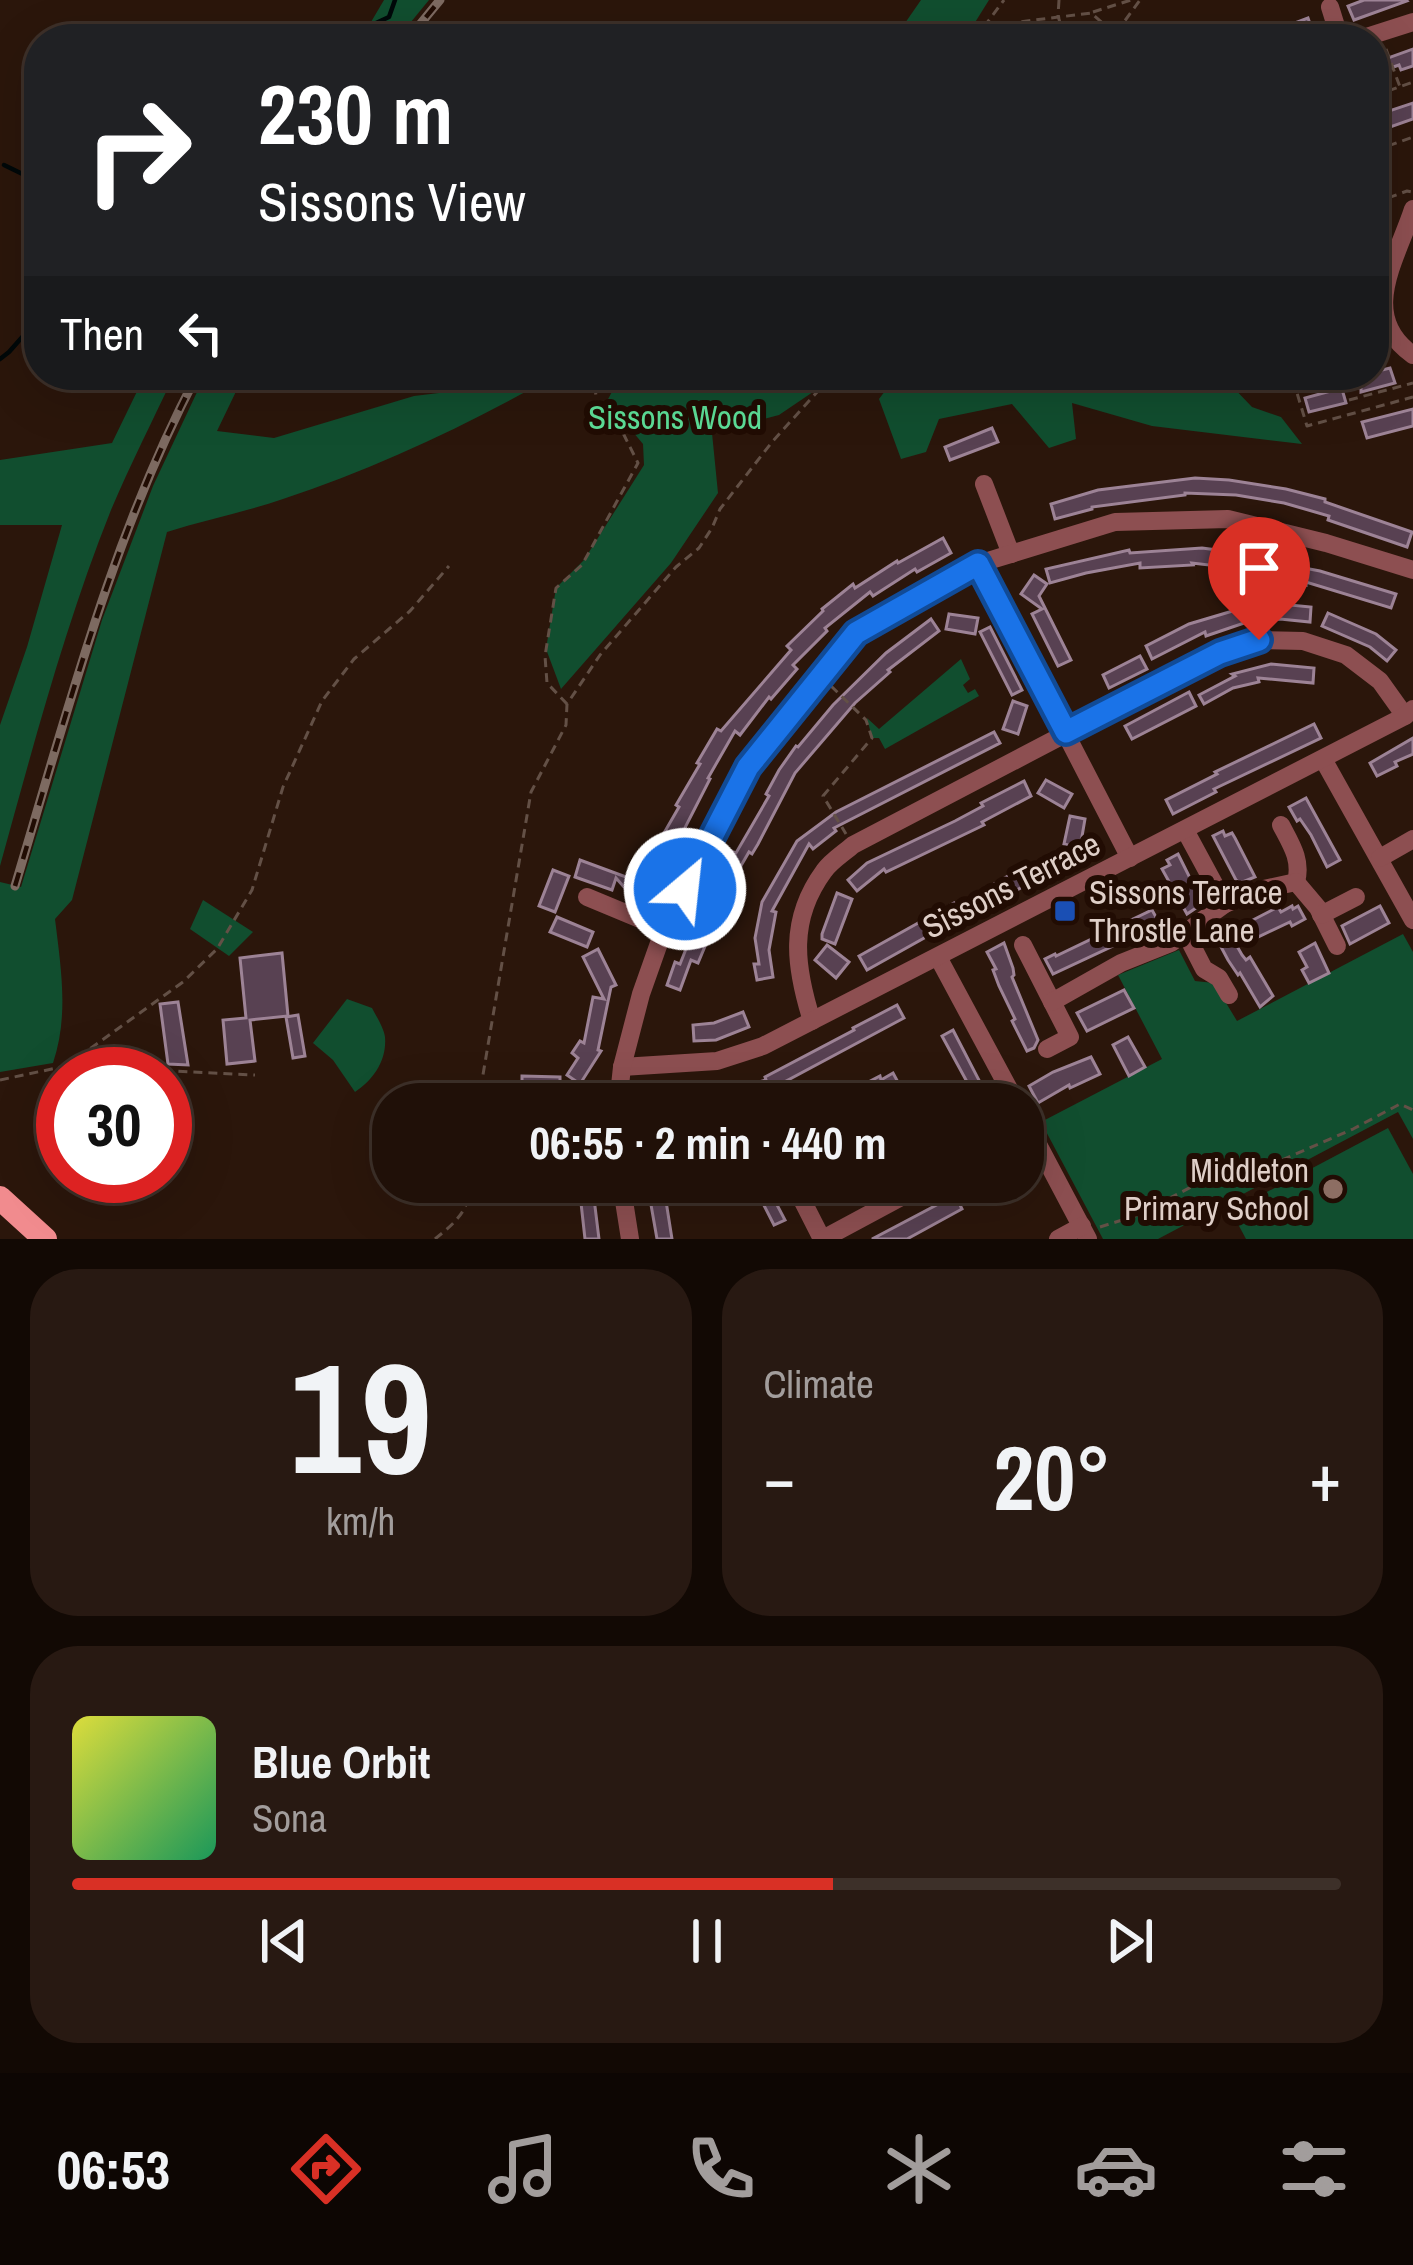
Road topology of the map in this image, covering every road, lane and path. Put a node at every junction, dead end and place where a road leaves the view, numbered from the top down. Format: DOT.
graph roads {
  1 [pos="1059,0"];
  2 [pos="1131,0"];
  3 [pos="1330,7"];
  4 [pos="1091,13"];
  5 [pos="1058,16"];
  6 [pos="1014,24"];
  7 [pos="1060,24"];
  8 [pos="1104,24"];
  9 [pos="1335,24"];
  10 [pos="1389,68"];
  11 [pos="1413,82"];
  12 [pos="1400,87"];
  13 [pos="1389,91"];
  14 [pos="1413,208"];
  15 [pos="1392,275"];
  16 [pos="595,390"];
  17 [pos="821,390"];
  18 [pos="1296,390"];
  19 [pos="1387,390"];
  20 [pos="1413,397"];
  21 [pos="1349,400"];
  22 [pos="984,484"];
  23 [pos="1011,554"];
  24 [pos="978,564"];
  25 [pos="449,566"];
  26 [pos="1413,570"];
  27 [pos="821,676"];
  28 [pos="567,704"];
  29 [pos="1409,712"];
  30 [pos="1066,732"];
  31 [pos="1323,759"];
  32 [pos="1281,825"];
  33 [pos="1185,830"];
  34 [pos="1413,839"];
  35 [pos="853,845"];
  36 [pos="1130,857"];
  37 [pos="1380,858"];
  38 [pos="1296,882"];
  39 [pos="1356,896"];
  40 [pos="587,897"];
  41 [pos="1225,904"];
  42 [pos="1321,915"];
  43 [pos="1413,920"];
  44 [pos="664,929"];
  45 [pos="1186,934"];
  46 [pos="1022,945"];
  47 [pos="1336,946"];
  48 [pos="938,957"];
  49 [pos="1229,994"];
  50 [pos="1052,1002"];
  51 [pos="812,1021"];
  52 [pos="92,1047"];
  53 [pos="1047,1049"];
  54 [pos="622,1067"];
  55 [pos="36,1072"];
  56 [pos="192,1072"];
  57 [pos="255,1075"];
  58 [pos="0,1080"];
  59 [pos="482,1083"];
  60 [pos="620,1083"];
  61 [pos="1006,1083"];
  62 [pos="1413,1110"];
  63 [pos="1044,1159"];
  64 [pos="0,1198"];
  65 [pos="469,1203"];
  66 [pos="624,1203"];
  67 [pos="804,1203"];
  68 [pos="889,1203"];
  69 [pos="1106,1224"];
  70 [pos="17,1228"];
  71 [pos="1085,1233"];
  72 [pos="45,1239"];
  73 [pos="435,1239"];
  74 [pos="630,1239"];
  75 [pos="823,1239"];
  76 [pos="1058,1239"];
  1 -- 5 [label="path"];
  2 -- 4 [label="path"];
  3 -- 9 [label="street"];
  4 -- 5 [label="path"];
  4 -- 8 [label="path"];
  5 -- 6 [label="path"];
  5 -- 7 [label="path"];
  10 -- 12 [label="path"];
  11 -- 12 [label="path"];
  12 -- 13 [label="path"];
  14 -- 15 [label="street"];
  16 -- 28 [label="path"];
  17 -- 28 [label="path"];
  18 -- 20 [label="path"];
  19 -- 21 [label="path"];
  22 -- 23 [label="street"];
  23 -- 24 [label="street"];
  23 -- 26 [label="street"];
  24 -- 27 [label="street"];
  24 -- 30 [label="street"];
  25 -- 52 [label="path"];
  27 -- 35 [label="path"];
  27 -- 44 [label="street"];
  28 -- 59 [label="path"];
  29 -- 30 [label="street"];
  29 -- 31 [label="street, Sissons Terrace"];
  30 -- 35 [label="street"];
  30 -- 36 [label="street"];
  31 -- 33 [label="street, Sissons Terrace"];
  31 -- 37 [label="street"];
  32 -- 38 [label="street"];
  33 -- 36 [label="street, Sissons Terrace"];
  33 -- 41 [label="street"];
  34 -- 37 [label="street"];
  35 -- 51 [label="street"];
  36 -- 48 [label="street, Sissons Terrace"];
  37 -- 43 [label="street"];
  38 -- 41 [label="street"];
  38 -- 42 [label="street"];
  39 -- 42 [label="street"];
  40 -- 44 [label="street"];
  41 -- 45 [label="street"];
  42 -- 47 [label="street"];
  44 -- 54 [label="street"];
  45 -- 49 [label="street"];
  45 -- 50 [label="street"];
  46 -- 50 [label="street"];
  48 -- 51 [label="street, Sissons Terrace"];
  48 -- 61 [label="street"];
  50 -- 53 [label="street"];
  51 -- 54 [label="street, Sissons Terrace"];
  54 -- 60 [label="street"];
  55 -- 58 [label="path"];
  56 -- 57 [label="path"];
  62 -- 69 [label="path"];
  63 -- 71 [label="street"];
  64 -- 70 [label="main road"];
  65 -- 73 [label="path"];
  66 -- 74 [label="street"];
  67 -- 75 [label="street"];
  68 -- 75 [label="street"];
  70 -- 72 [label="main road"];
  71 -- 76 [label="street"];
}
